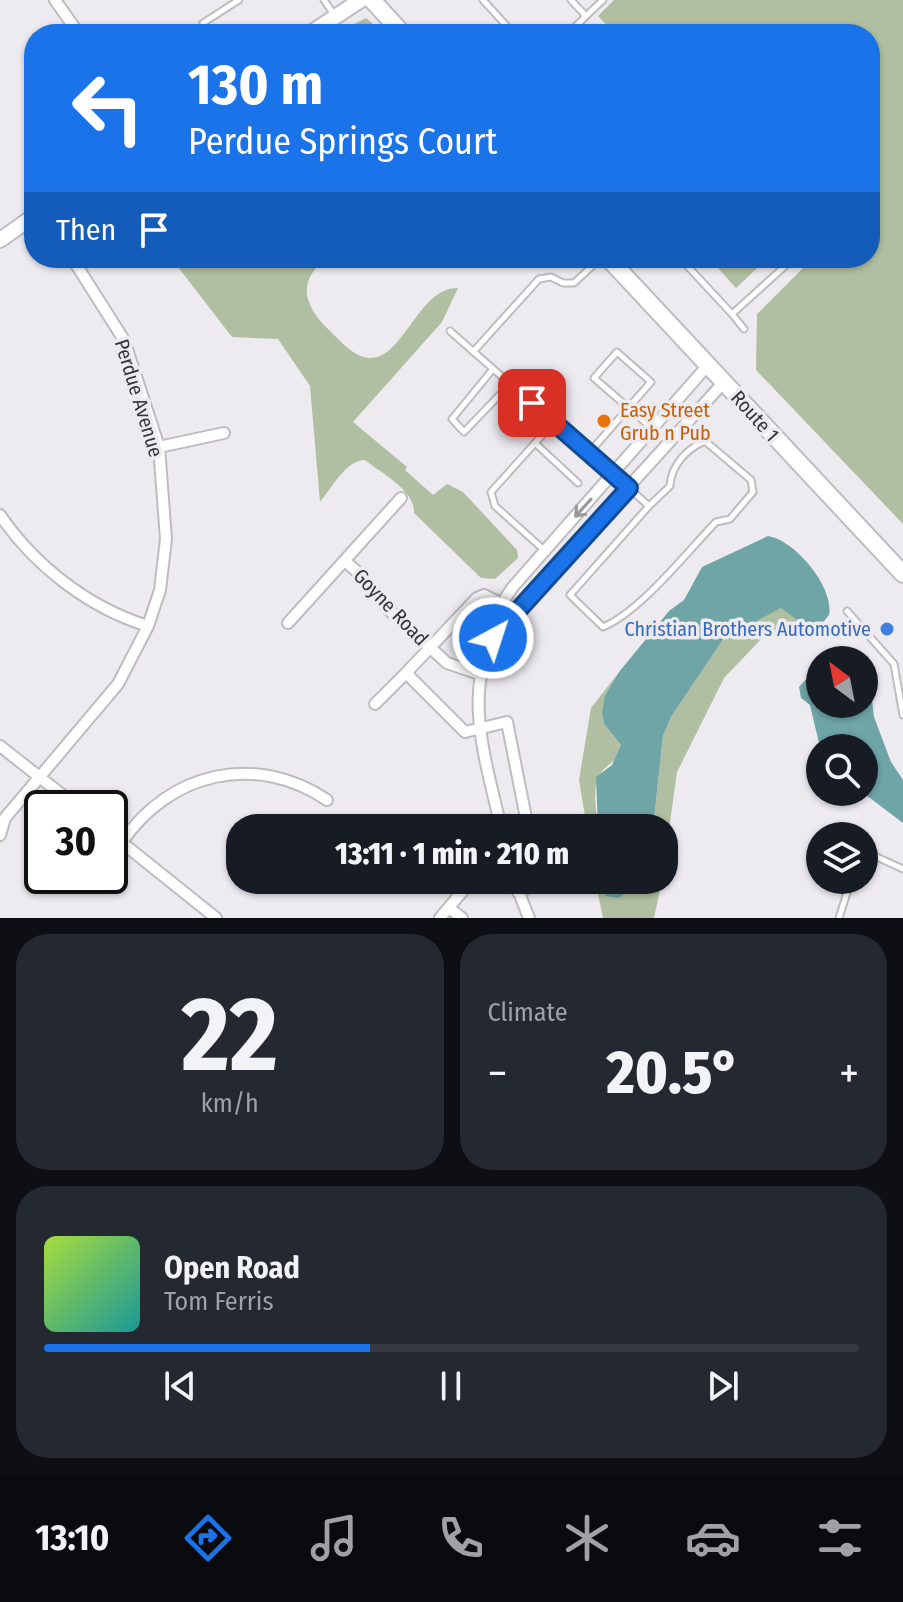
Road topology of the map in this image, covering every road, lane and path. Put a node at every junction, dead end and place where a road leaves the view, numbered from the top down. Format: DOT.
graph roads {
  1 [pos="55,0"];
  2 [pos="239,0"];
  3 [pos="324,0"];
  4 [pos="361,0"];
  5 [pos="372,0"];
  6 [pos="483,0"];
  7 [pos="571,0"];
  8 [pos="603,0"];
  9 [pos="586,16"];
  10 [pos="336,17"];
  11 [pos="72,24"];
  12 [pos="204,24"];
  13 [pos="325,24"];
  14 [pos="394,24"];
  15 [pos="505,24"];
  16 [pos="578,24"];
  17 [pos="24,223"];
  18 [pos="0,240"];
  19 [pos="78,268"];
  20 [pos="590,268"];
  21 [pos="617,268"];
  22 [pos="689,268"];
  23 [pos="783,268"];
  24 [pos="732,314"];
  25 [pos="744,329"];
  26 [pos="450,331"];
  27 [pos="473,352"];
  28 [pos="708,365"];
  29 [pos="493,369"];
  30 [pos="724,382"];
  31 [pos="510,384"];
  32 [pos="629,408"];
  33 [pos="554,422"];
  34 [pos="653,429"];
  35 [pos="224,433"];
  36 [pos="535,443"];
  37 [pos="159,447"];
  38 [pos="589,453"];
  39 [pos="613,474"];
  40 [pos="578,483"];
  41 [pos="629,488"];
  42 [pos="401,498"];
  43 [pos="649,506"];
  44 [pos="0,515"];
  45 [pos="545,550"];
  46 [pos="345,561"];
  47 [pos="903,574"];
  48 [pos="501,603"];
  49 [pos="516,611"];
  50 [pos="847,611"];
  51 [pos="288,623"];
  52 [pos="148,626"];
  53 [pos="431,647"];
  54 [pos="486,652"];
  55 [pos="406,673"];
  56 [pos="479,674"];
  57 [pos="375,704"];
  58 [pos="903,715"];
  59 [pos="481,730"];
  60 [pos="0,746"];
  61 [pos="41,778"];
  62 [pos="56,790"];
  63 [pos="327,800"];
  64 [pos="498,814"];
  65 [pos="525,814"];
  66 [pos="0,835"];
  67 [pos="128,835"];
  68 [pos="128,847"];
  69 [pos="878,858"];
  70 [pos="903,869"];
  71 [pos="460,894"];
  72 [pos="519,894"];
  73 [pos="847,894"];
  74 [pos="449,908"];
  75 [pos="216,918"];
  76 [pos="440,918"];
  77 [pos="462,918"];
  78 [pos="529,918"];
  79 [pos="839,918"];
  1 -- 11 [label="street"];
  2 -- 12 [label="lane"];
  3 -- 10 [label="lane"];
  4 -- 10 [label="street"];
  5 -- 14 [label="main road"];
  6 -- 15 [label="lane"];
  7 -- 9 [label="lane"];
  8 -- 9 [label="lane"];
  9 -- 16 [label="lane"];
  10 -- 13 [label="street"];
  17 -- 18 [label="street"];
  19 -- 37 [label="street, Perdue Avenue"];
  20 -- 27 [label="lane"];
  21 -- 28 [label="main road, Route 1"];
  22 -- 24 [label="lane"];
  23 -- 24 [label="lane"];
  24 -- 25 [label="lane"];
  26 -- 27 [label="lane"];
  27 -- 29 [label="lane"];
  28 -- 30 [label="main road, Route 1"];
  28 -- 34 [label="street"];
  29 -- 31 [label="lane"];
  29 -- 31 [label="lane"];
  30 -- 41 [label="street"];
  30 -- 47 [label="main road, Route 1"];
  31 -- 33 [label="lane"];
  32 -- 32 [label="lane"];
  32 -- 34 [label="lane"];
  32 -- 38 [label="lane"];
  33 -- 36 [label="lane"];
  33 -- 38 [label="lane"];
  34 -- 39 [label="street"];
  35 -- 37 [label="street"];
  36 -- 40 [label="lane"];
  36 -- 45 [label="lane"];
  37 -- 52 [label="street, Perdue Avenue"];
  38 -- 39 [label="lane"];
  39 -- 41 [label="lane"];
  39 -- 45 [label="street, one-way"];
  41 -- 43 [label="lane"];
  41 -- 49 [label="street"];
  42 -- 46 [label="street"];
  43 -- 43 [label="lane"];
  44 -- 52 [label="street"];
  45 -- 48 [label="street"];
  46 -- 51 [label="street"];
  46 -- 53 [label="street, Goyne Road"];
  48 -- 49 [label="street"];
  48 -- 53 [label="street"];
  48 -- 54 [label="street"];
  49 -- 54 [label="street"];
  50 -- 58 [label="lane"];
  52 -- 61 [label="street, Perdue Avenue"];
  53 -- 55 [label="street"];
  53 -- 56 [label="street, Goyne Road"];
  54 -- 56 [label="street"];
  55 -- 57 [label="street"];
  55 -- 59 [label="street"];
  56 -- 59 [label="street"];
  59 -- 64 [label="street"];
  59 -- 65 [label="street"];
  60 -- 61 [label="street"];
  61 -- 62 [label="street"];
  61 -- 66 [label="street, Perdue Avenue"];
  63 -- 67 [label="street"];
  68 -- 75 [label="street"];
  69 -- 70 [label="lane"];
  71 -- 74 [label="street"];
  72 -- 78 [label="street"];
  73 -- 79 [label="lane"];
  74 -- 76 [label="street"];
  74 -- 77 [label="street"];
}
